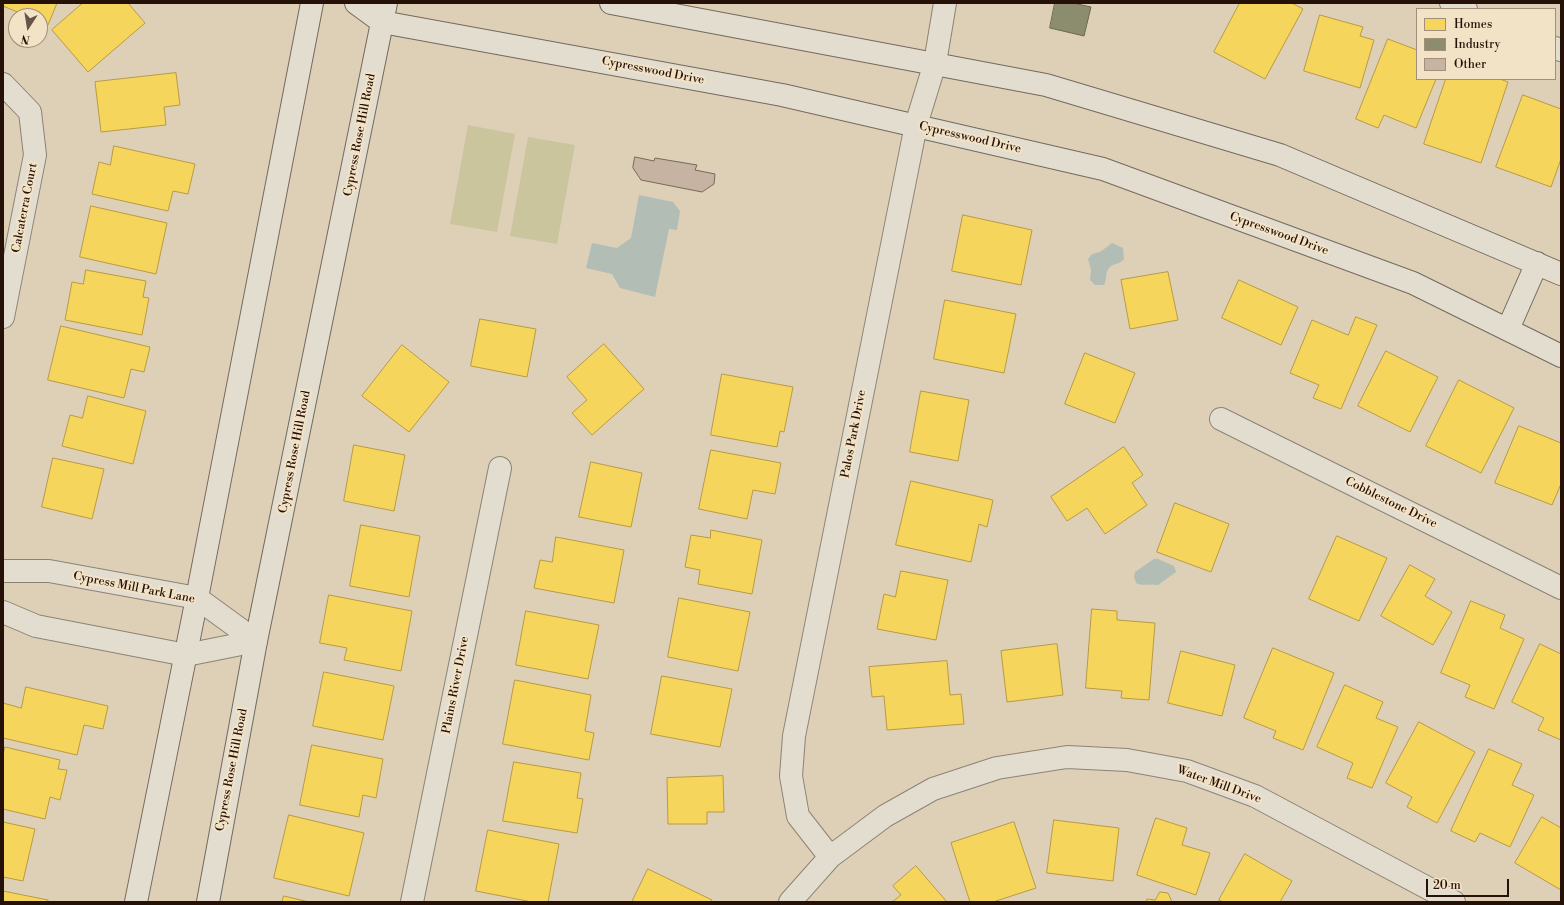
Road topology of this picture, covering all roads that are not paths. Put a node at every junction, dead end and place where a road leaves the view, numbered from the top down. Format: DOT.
graph roads {
  1 [pos="312,3"];
  2 [pos="356,3"];
  3 [pos="611,3"];
  4 [pos="945,3"];
  5 [pos="1451,3"];
  6 [pos="1464,8"];
  7 [pos="384,12"];
  8 [pos="935,63"];
  9 [pos="3,84"];
  10 [pos="916,125"];
  11 [pos="1537,263"];
  12 [pos="1561,274"];
  13 [pos="3,317"];
  14 [pos="1508,329"];
  15 [pos="1561,356"];
  16 [pos="1221,419"];
  17 [pos="500,468"];
  18 [pos="3,571"];
  19 [pos="1561,588"];
  20 [pos="197,598"];
  21 [pos="3,612"];
  22 [pos="256,642"];
  23 [pos="186,655"];
  24 [pos="830,857"];
  25 [pos="136,902"];
  26 [pos="208,902"];
  27 [pos="412,902"];
  28 [pos="790,902"];
  29 [pos="1454,902"];
  1 -- 20 [label="main road"];
  2 -- 7 [label="main road, Cypresswood Drive"];
  3 -- 8 [label="main road"];
  4 -- 8 [label="main road, Palos Park Drive"];
  5 -- 6 [label="main road"];
  7 -- 10 [label="main road, Cypresswood Drive"];
  7 -- 22 [label="main road, Cypress Rose Hill Road"];
  8 -- 10 [label="main road, Palos Park Drive"];
  8 -- 11 [label="main road"];
  9 -- 13 [label="main road, Calcaterra Court"];
  10 -- 14 [label="main road, Cypresswood Drive"];
  10 -- 24 [label="main road, Palos Park Drive"];
  11 -- 12 [label="main road"];
  11 -- 14 [label="main road"];
  14 -- 15 [label="main road, Cypresswood Drive"];
  16 -- 19 [label="main road, Cobblestone Drive"];
  17 -- 27 [label="main road, Plains River Drive"];
  18 -- 20 [label="main road, Cypress Mill Park Lane"];
  20 -- 22 [label="main road, Cypress Mill Park Lane"];
  20 -- 23 [label="main road"];
  21 -- 23 [label="main road"];
  22 -- 23 [label="main road"];
  22 -- 26 [label="main road, Cypress Rose Hill Road"];
  23 -- 25 [label="main road"];
  24 -- 28 [label="main road, Water Mill Drive"];
  24 -- 29 [label="main road, Water Mill Drive"];
}
